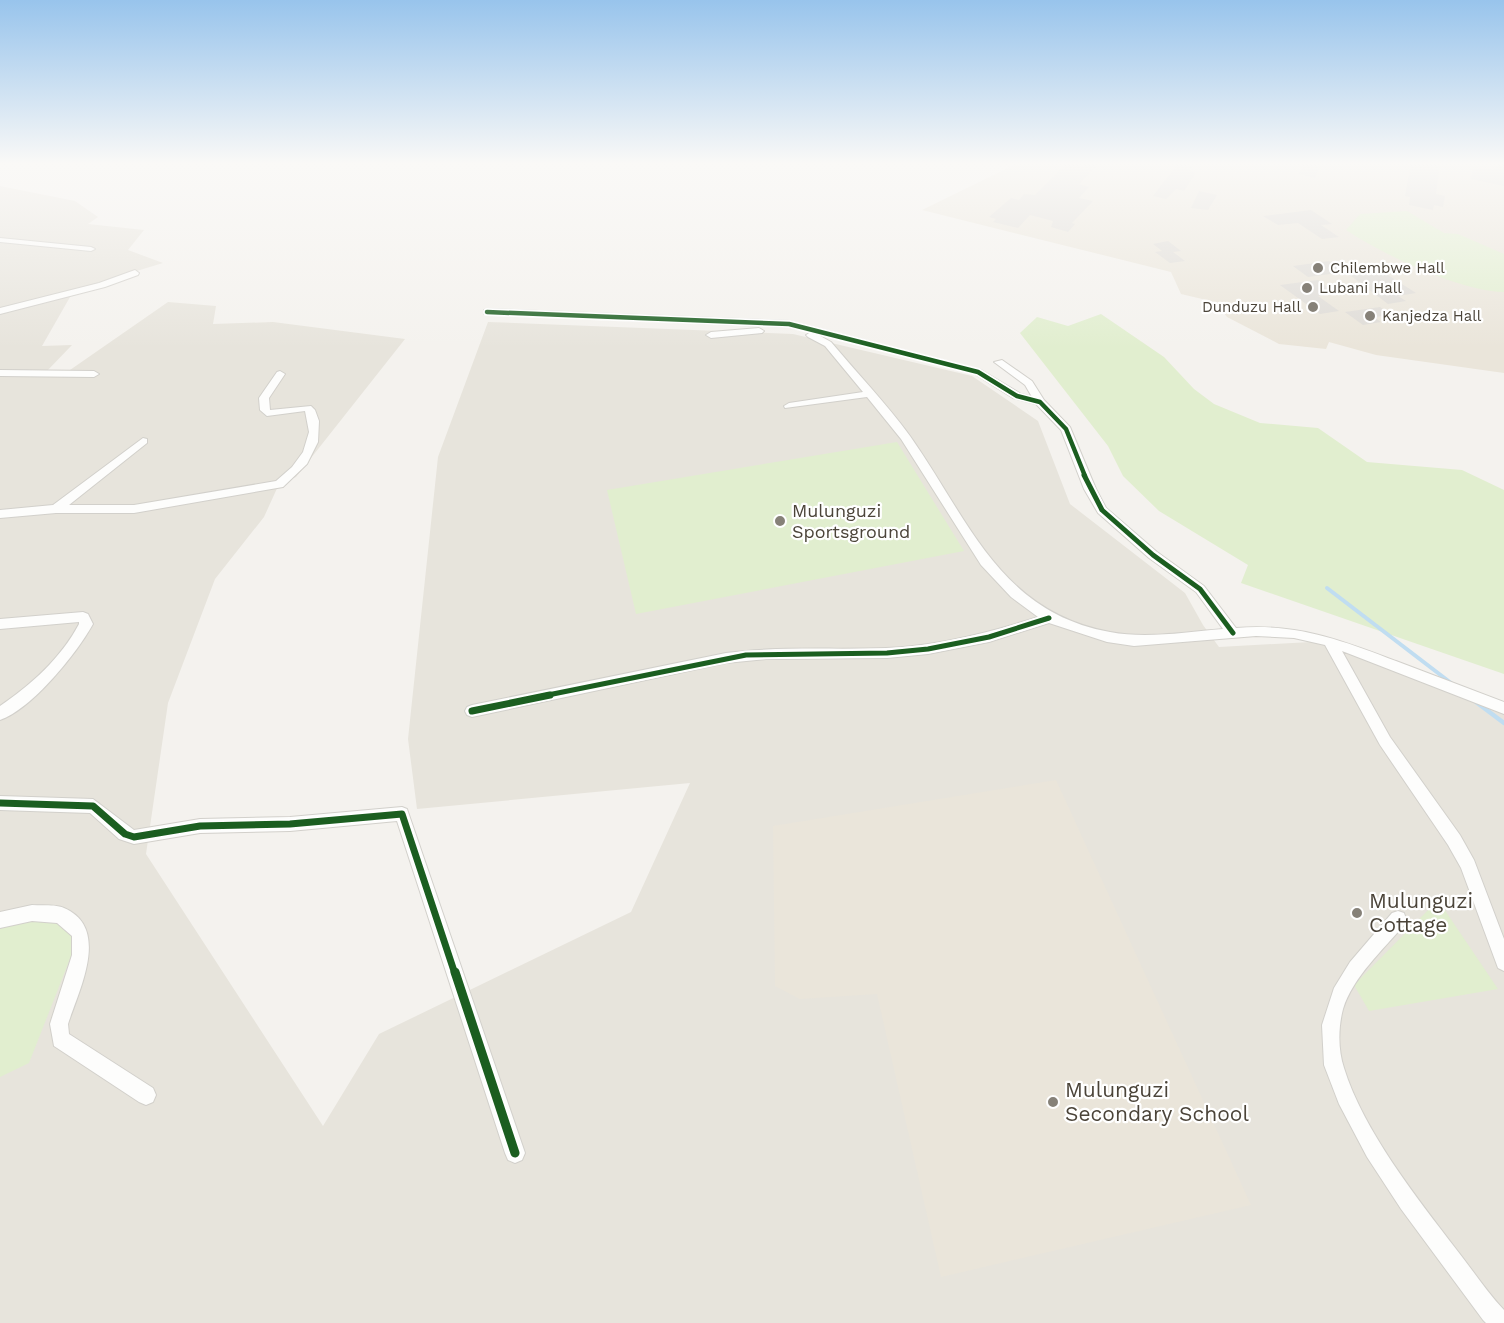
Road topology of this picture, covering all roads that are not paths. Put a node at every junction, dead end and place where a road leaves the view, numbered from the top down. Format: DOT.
graph roads {
  1 [pos="0,240"];
  2 [pos="91,249"];
  3 [pos="135,273"];
  4 [pos="0,311"];
  5 [pos="487,312"];
  6 [pos="711,335"];
  7 [pos="999,362"];
  8 [pos="0,373"];
  9 [pos="94,374"];
  10 [pos="280,374"];
  11 [pos="870,394"];
  12 [pos="1040,402"];
  13 [pos="789,406"];
  14 [pos="143,441"];
  15 [pos="56,509"];
  16 [pos="0,514"];
  17 [pos="1048,618"];
  18 [pos="0,624"];
  19 [pos="1233,633"];
  20 [pos="1329,641"];
  21 [pos="1504,708"];
  22 [pos="472,711"];
  23 [pos="0,714"];
  24 [pos="0,803"];
  25 [pos="1398,919"];
  26 [pos="0,920"];
  27 [pos="1504,962"];
  28 [pos="146,1095"];
  29 [pos="515,1153"];
  30 [pos="1502,1323"];
  1 -- 2 [label="street"];
  3 -- 4 [label="street"];
  5 -- 12 [label="street"];
  6 -- 11 [label="street"];
  7 -- 12 [label="street"];
  8 -- 9 [label="street"];
  10 -- 15 [label="street"];
  11 -- 13 [label="street"];
  11 -- 17 [label="street"];
  12 -- 19 [label="street"];
  14 -- 15 [label="street"];
  15 -- 16 [label="street"];
  17 -- 19 [label="street"];
  17 -- 22 [label="street"];
  18 -- 23 [label="street"];
  19 -- 20 [label="street"];
  20 -- 21 [label="street"];
  20 -- 27 [label="street"];
  24 -- 29 [label="street"];
  25 -- 30 [label="street"];
  26 -- 28 [label="street"];
}
